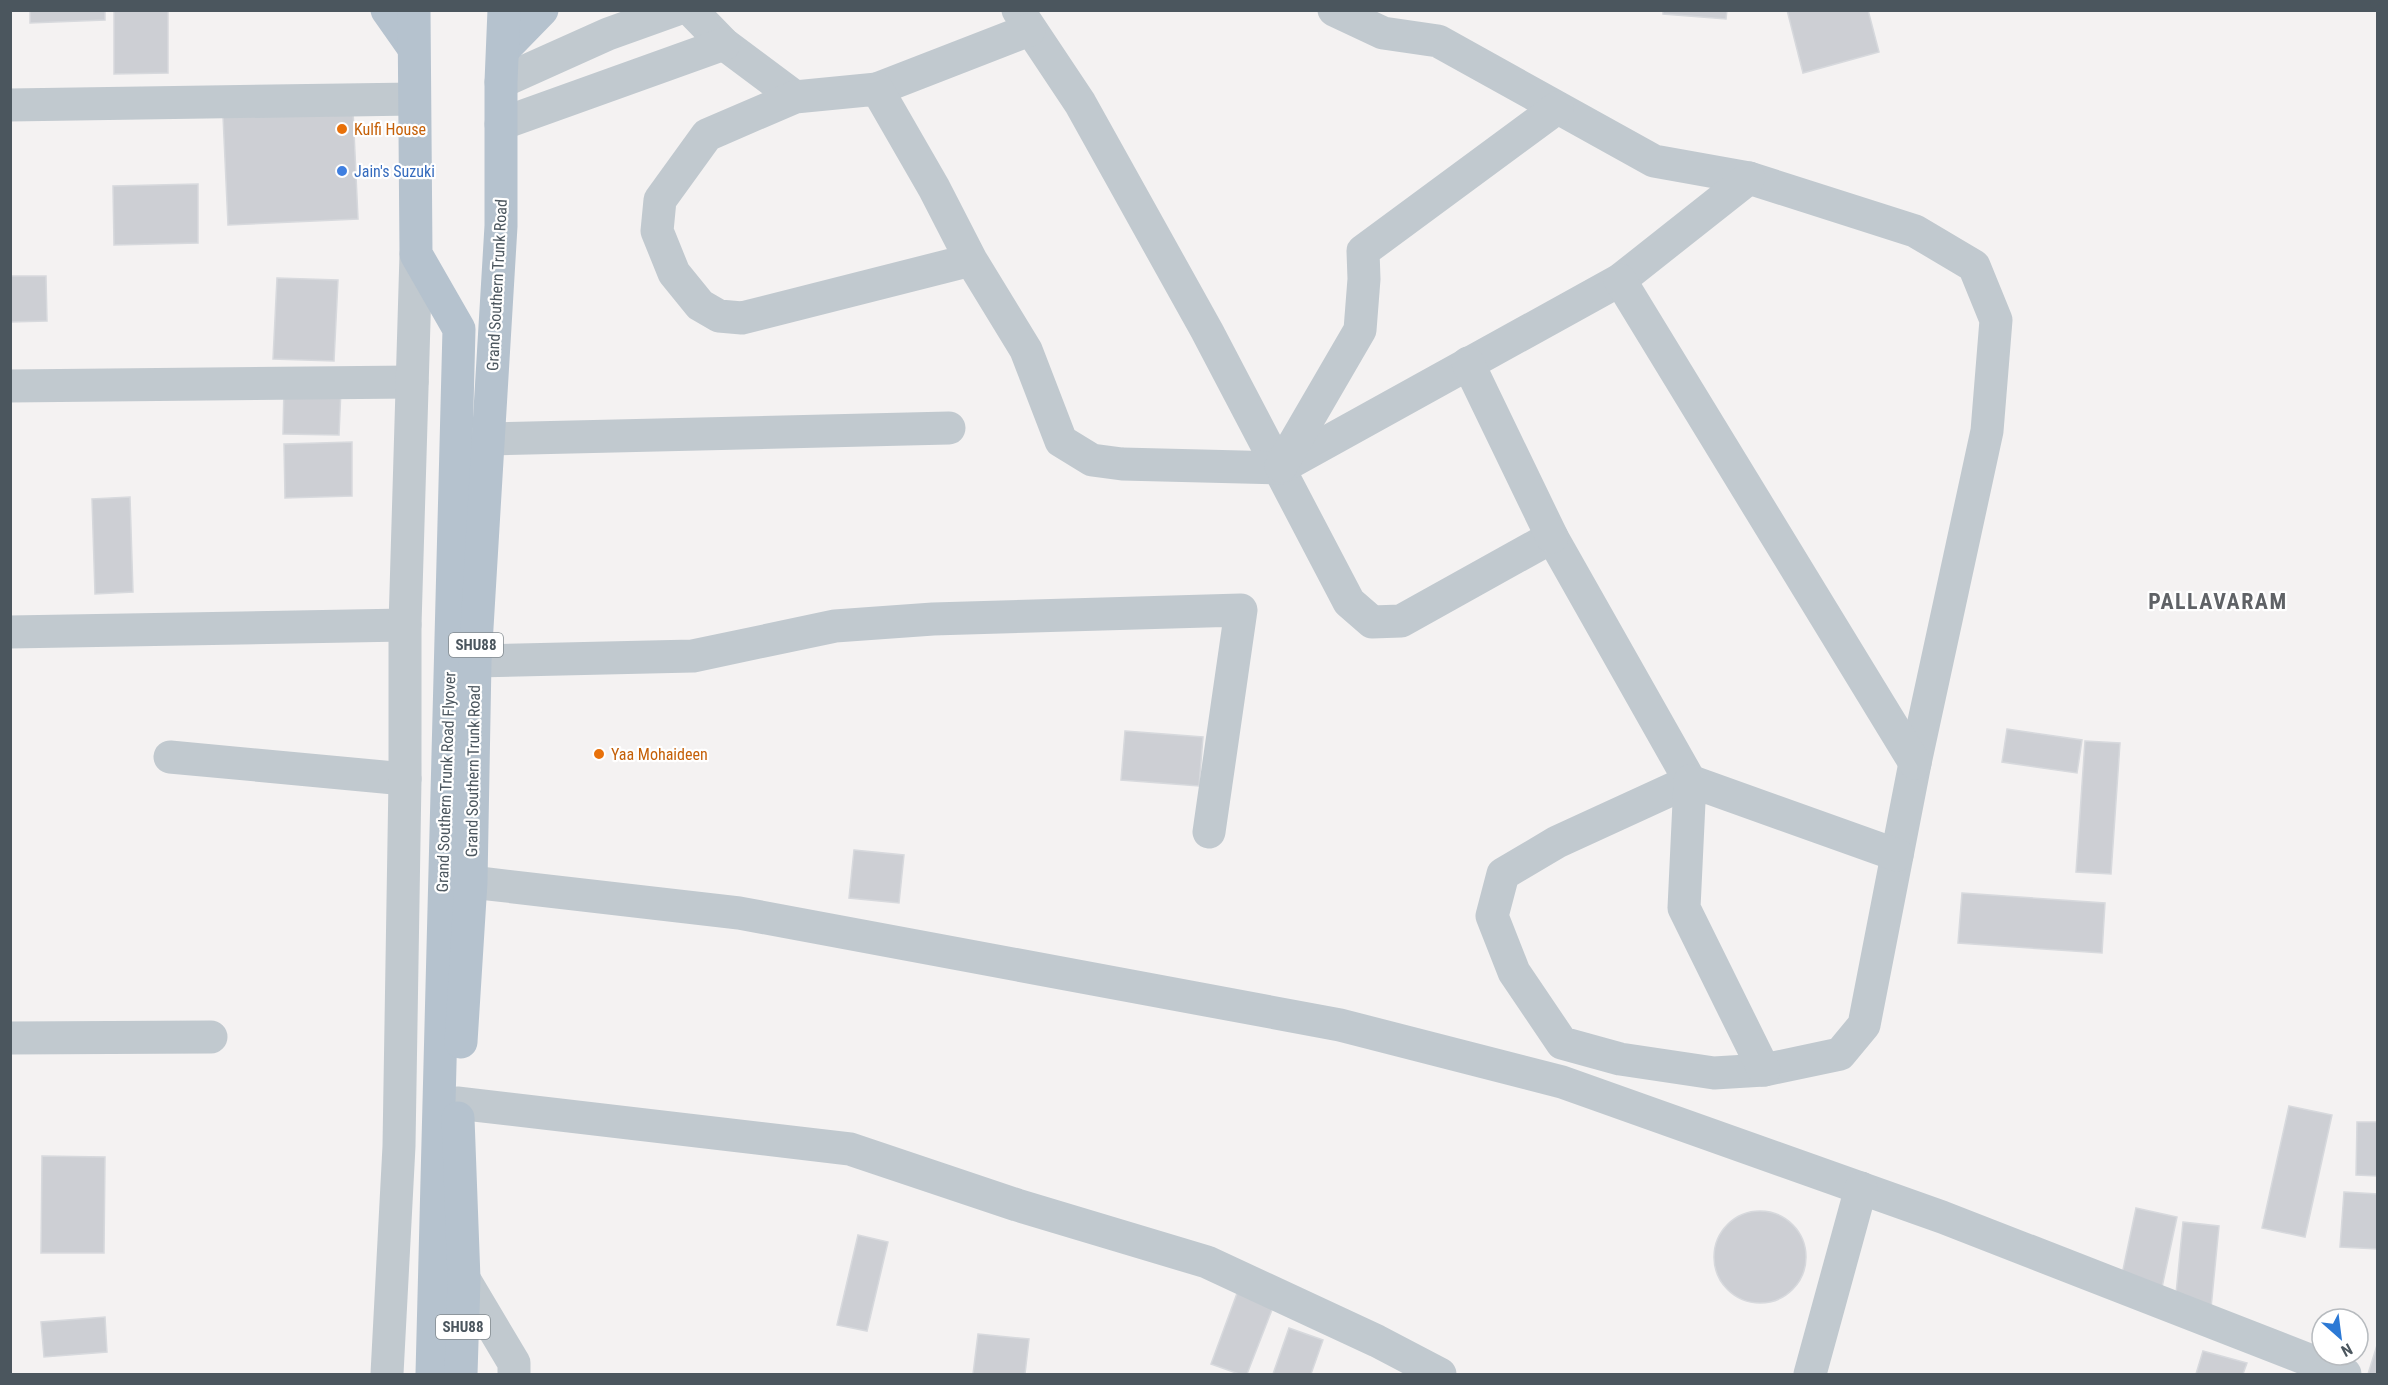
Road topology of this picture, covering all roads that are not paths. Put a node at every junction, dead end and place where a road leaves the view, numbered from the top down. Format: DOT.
graph roads {
  1 [pos="387,10"];
  2 [pos="414,10"];
  3 [pos="504,10"];
  4 [pos="542,10"];
  5 [pos="675,10"];
  6 [pos="691,10"];
  7 [pos="1334,10"];
  8 [pos="1024,20"];
  9 [pos="724,44"];
  10 [pos="413,47"];
  11 [pos="504,49"];
  12 [pos="501,82"];
  13 [pos="877,89"];
  14 [pos="795,98"];
  15 [pos="414,99"];
  16 [pos="10,105"];
  17 [pos="1557,108"];
  18 [pos="501,124"];
  19 [pos="1749,178"];
  20 [pos="416,254"];
  21 [pos="970,260"];
  22 [pos="1620,280"];
  23 [pos="1468,363"];
  24 [pos="412,382"];
  25 [pos="10,386"];
  26 [pos="949,428"];
  27 [pos="488,438"];
  28 [pos="1280,468"];
  29 [pos="1552,537"];
  30 [pos="405,625"];
  31 [pos="10,632"];
  32 [pos="474,661"];
  33 [pos="171,757"];
  34 [pos="1915,763"];
  35 [pos="405,779"];
  36 [pos="1690,781"];
  37 [pos="1209,832"];
  38 [pos="1897,855"];
  39 [pos="471,882"];
  40 [pos="211,1037"];
  41 [pos="10,1038"];
  42 [pos="1764,1070"];
  43 [pos="457,1103"];
  44 [pos="1861,1188"];
  45 [pos="448,1282"];
  46 [pos="387,1374"];
  47 [pos="432,1374"];
  48 [pos="461,1374"];
  49 [pos="514,1374"];
  50 [pos="1440,1374"];
  51 [pos="1810,1374"];
  52 [pos="2345,1374"];
  1 -- 10 [label="main road"];
  2 -- 10 [label="main road, SHU88"];
  3 -- 11 [label="main road, Grand Southern Trunk Road / SHU88"];
  4 -- 11 [label="main road"];
  5 -- 12 [label="street"];
  6 -- 9 [label="street"];
  7 -- 17 [label="street"];
  8 -- 13 [label="street"];
  8 -- 28 [label="street"];
  9 -- 14 [label="street"];
  9 -- 18 [label="street"];
  10 -- 15 [label="main road, SHU88"];
  11 -- 12 [label="main road, Grand Southern Trunk Road / SHU88"];
  12 -- 18 [label="main road, Grand Southern Trunk Road / SHU88"];
  13 -- 14 [label="street"];
  13 -- 21 [label="street"];
  14 -- 21 [label="street"];
  15 -- 16 [label="street"];
  15 -- 20 [label="main road, SHU88"];
  17 -- 19 [label="street"];
  17 -- 28 [label="street"];
  18 -- 27 [label="main road, Grand Southern Trunk Road / SHU88"];
  19 -- 22 [label="street"];
  19 -- 34 [label="street"];
  20 -- 24 [label="street"];
  20 -- 45 [label="main road, Grand Southern Trunk Road Flyover / SHU88"];
  21 -- 28 [label="street"];
  22 -- 23 [label="street"];
  22 -- 34 [label="street"];
  23 -- 28 [label="street"];
  23 -- 29 [label="street"];
  24 -- 25 [label="street"];
  24 -- 30 [label="street"];
  26 -- 27 [label="street"];
  27 -- 32 [label="main road, Grand Southern Trunk Road / SHU88"];
  28 -- 29 [label="street"];
  29 -- 36 [label="street"];
  30 -- 31 [label="street"];
  30 -- 35 [label="street"];
  32 -- 37 [label="street"];
  32 -- 39 [label="main road, Grand Southern Trunk Road / SHU88"];
  33 -- 35 [label="street"];
  34 -- 38 [label="street"];
  35 -- 46 [label="street"];
  36 -- 38 [label="street"];
  36 -- 42 [label="street"];
  36 -- 42 [label="street"];
  38 -- 42 [label="street"];
  39 -- 43 [label="main road, Grand Southern Trunk Road / SHU88"];
  39 -- 44 [label="street"];
  40 -- 41 [label="street"];
  43 -- 45 [label="main road, Grand Southern Trunk Road / SHU88"];
  43 -- 50 [label="street"];
  44 -- 51 [label="street"];
  44 -- 52 [label="street"];
  45 -- 47 [label="main road, SHU88"];
  45 -- 48 [label="main road, SHU88"];
  45 -- 49 [label="street"];
}
